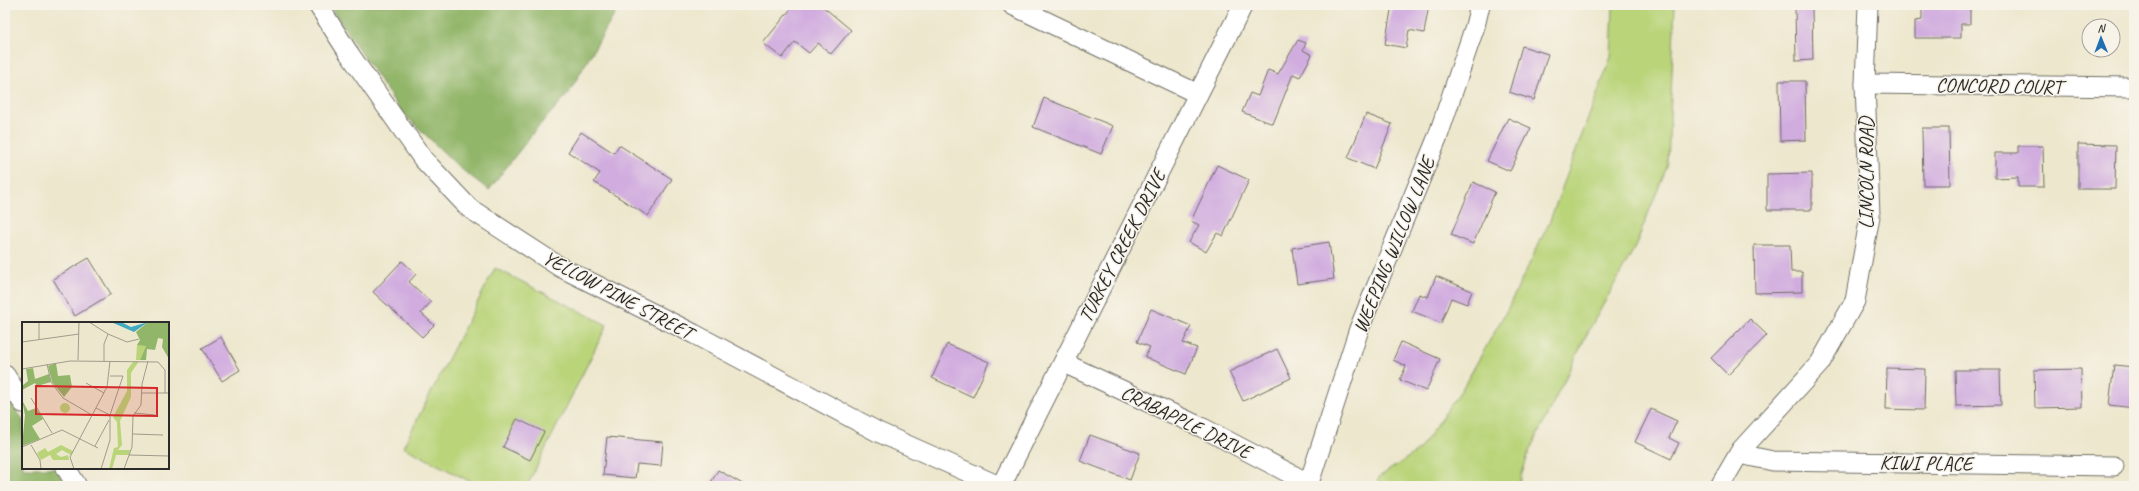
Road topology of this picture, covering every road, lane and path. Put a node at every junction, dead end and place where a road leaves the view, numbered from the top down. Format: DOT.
graph roads {
  1 [pos="318,5"];
  2 [pos="1012,5"];
  3 [pos="1243,5"];
  4 [pos="1480,5"];
  5 [pos="1868,5"];
  6 [pos="1865,84"];
  7 [pos="2134,87"];
  8 [pos="1198,94"];
  9 [pos="1064,363"];
  10 [pos="5,375"];
  11 [pos="22,401"];
  12 [pos="1738,454"];
  13 [pos="2114,466"];
  14 [pos="67,469"];
  15 [pos="1308,484"];
  16 [pos="77,486"];
  17 [pos="1000,486"];
  18 [pos="1720,486"];
  1 -- 17 [label="street, YELLOW PINE STREET"];
  2 -- 8 [label="street"];
  3 -- 8 [label="street, TURKEY CREEK DRIVE"];
  4 -- 15 [label="street, WEEPING WILLOW LANE"];
  5 -- 6 [label="street, LINCOLN ROAD"];
  6 -- 7 [label="street, CONCORD COURT"];
  6 -- 12 [label="street, LINCOLN ROAD"];
  8 -- 9 [label="street, TURKEY CREEK DRIVE"];
  9 -- 15 [label="street, CRABAPPLE DRIVE"];
  9 -- 17 [label="street, TURKEY CREEK DRIVE"];
  10 -- 11 [label="street"];
  12 -- 13 [label="street, KIWI PLACE"];
  12 -- 18 [label="street, LINCOLN ROAD"];
  14 -- 16 [label="street"];
}
